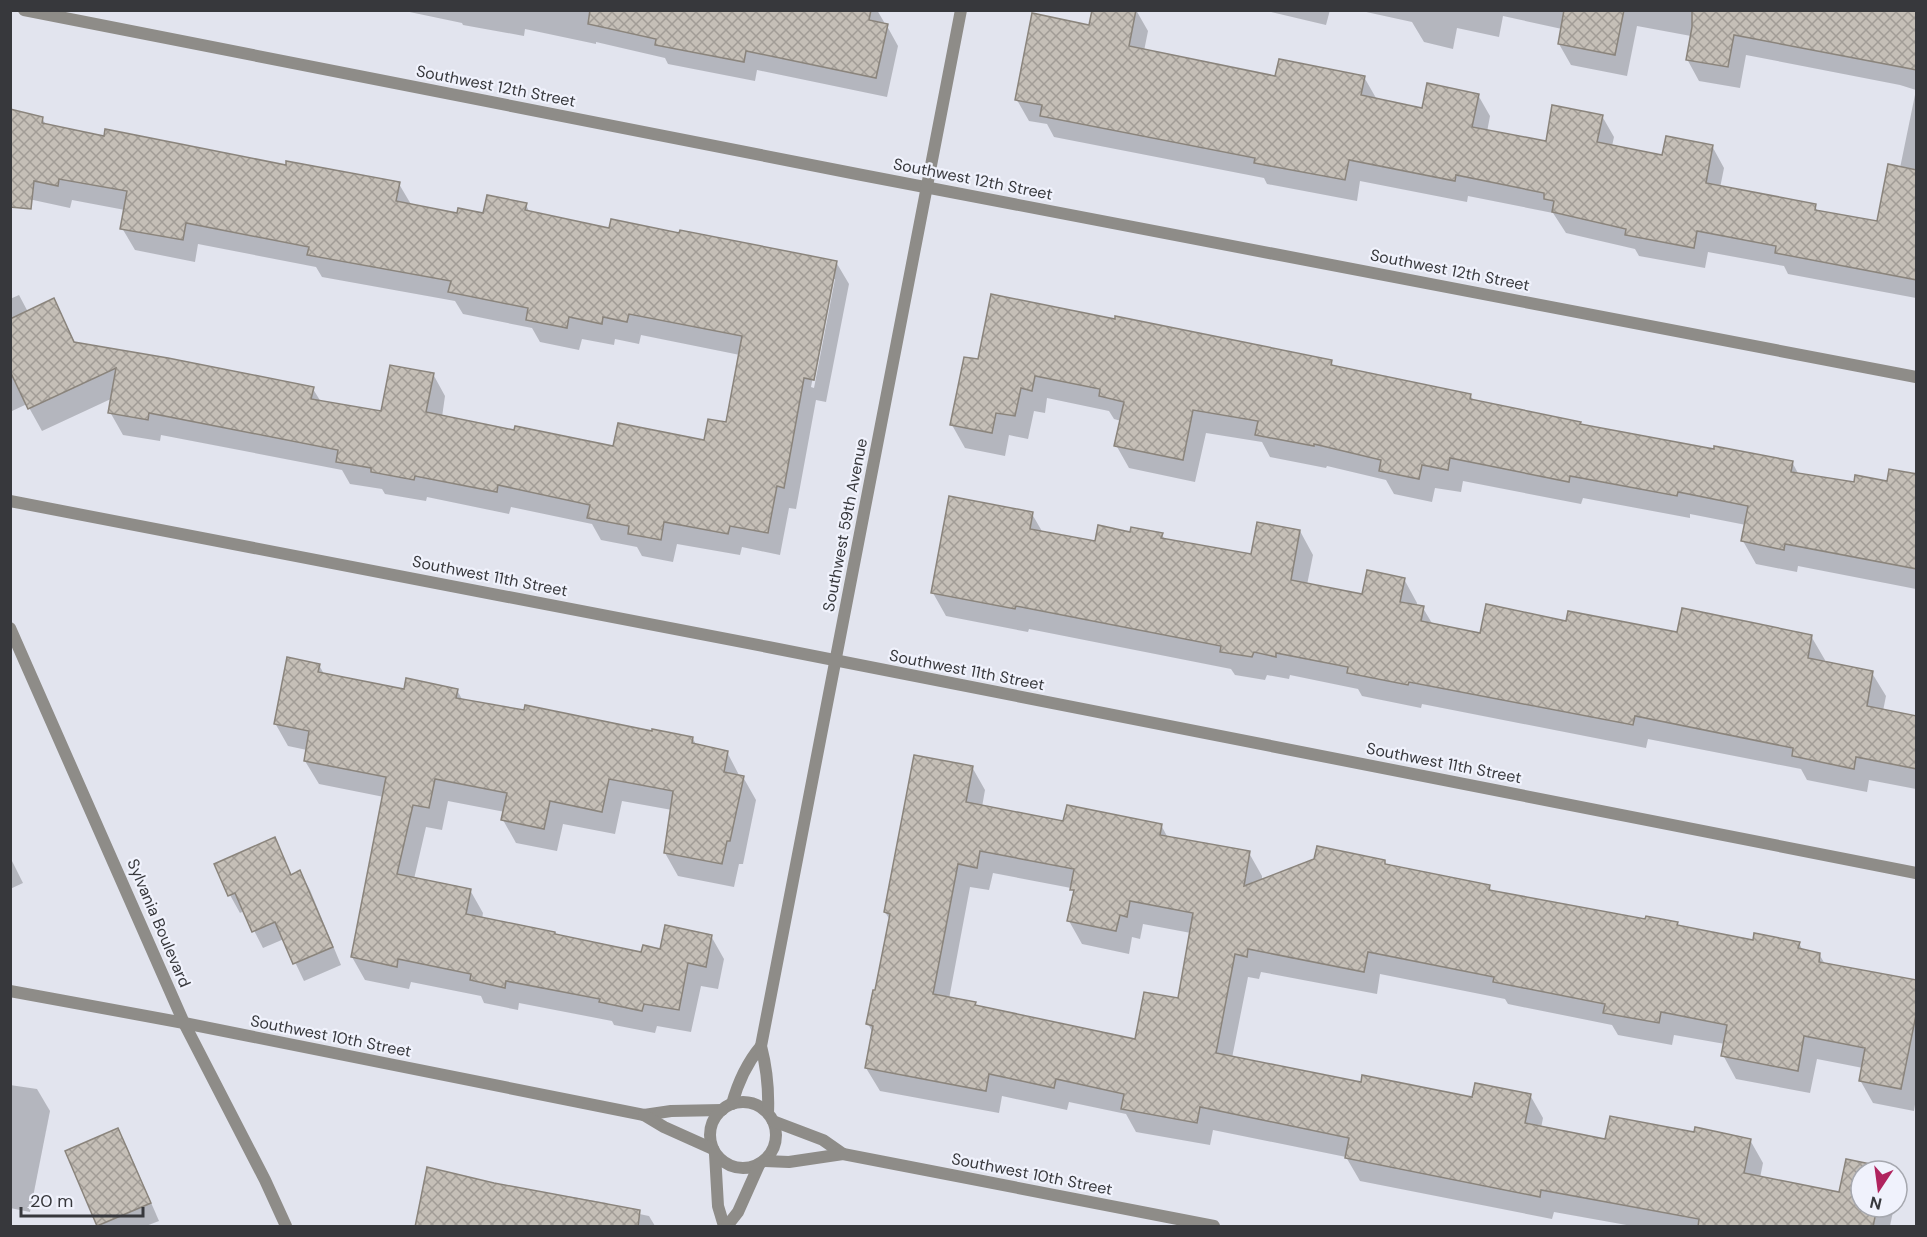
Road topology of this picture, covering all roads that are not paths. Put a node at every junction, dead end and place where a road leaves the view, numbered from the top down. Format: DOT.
graph roads {
  1 [pos="24,10"];
  2 [pos="961,10"];
  3 [pos="927,187"];
  4 [pos="1917,376"];
  5 [pos="10,501"];
  6 [pos="10,628"];
  7 [pos="836,660"];
  8 [pos="1917,873"];
  9 [pos="10,991"];
  10 [pos="184,1023"];
  11 [pos="761,1046"];
  12 [pos="727,1107"];
  13 [pos="644,1115"];
  14 [pos="770,1117"];
  15 [pos="714,1151"];
  16 [pos="843,1154"];
  17 [pos="762,1163"];
  18 [pos="286,1227"];
  19 [pos="725,1227"];
  20 [pos="1214,1227"];
  1 -- 3 [label="street, Southwest 12th Street"];
  2 -- 3 [label="street, Southwest 59th Avenue"];
  3 -- 4 [label="street, Southwest 12th Street"];
  3 -- 7 [label="street, Southwest 59th Avenue"];
  5 -- 7 [label="street, Southwest 11th Street"];
  6 -- 10 [label="street, Sylvania Boulevard"];
  7 -- 8 [label="street, Southwest 11th Street"];
  7 -- 11 [label="street, Southwest 59th Avenue"];
  9 -- 10 [label="street, Southwest 10th Street"];
  10 -- 13 [label="street, Southwest 10th Street"];
  10 -- 18 [label="street, Sylvania Boulevard"];
  11 -- 12 [label="street, Southwest 59th Avenue"];
  11 -- 14 [label="street, Southwest 59th Avenue"];
  12 -- 13 [label="street, Southwest 10th Street"];
  12 -- 14 [label="street"];
  12 -- 15 [label="street"];
  13 -- 15 [label="street, Southwest 10th Street"];
  14 -- 16 [label="street, Southwest 10th Street"];
  14 -- 17 [label="street"];
  15 -- 17 [label="street"];
  15 -- 19 [label="street"];
  16 -- 17 [label="street, Southwest 10th Street"];
  16 -- 20 [label="street, Southwest 10th Street"];
  17 -- 19 [label="street"];
}
